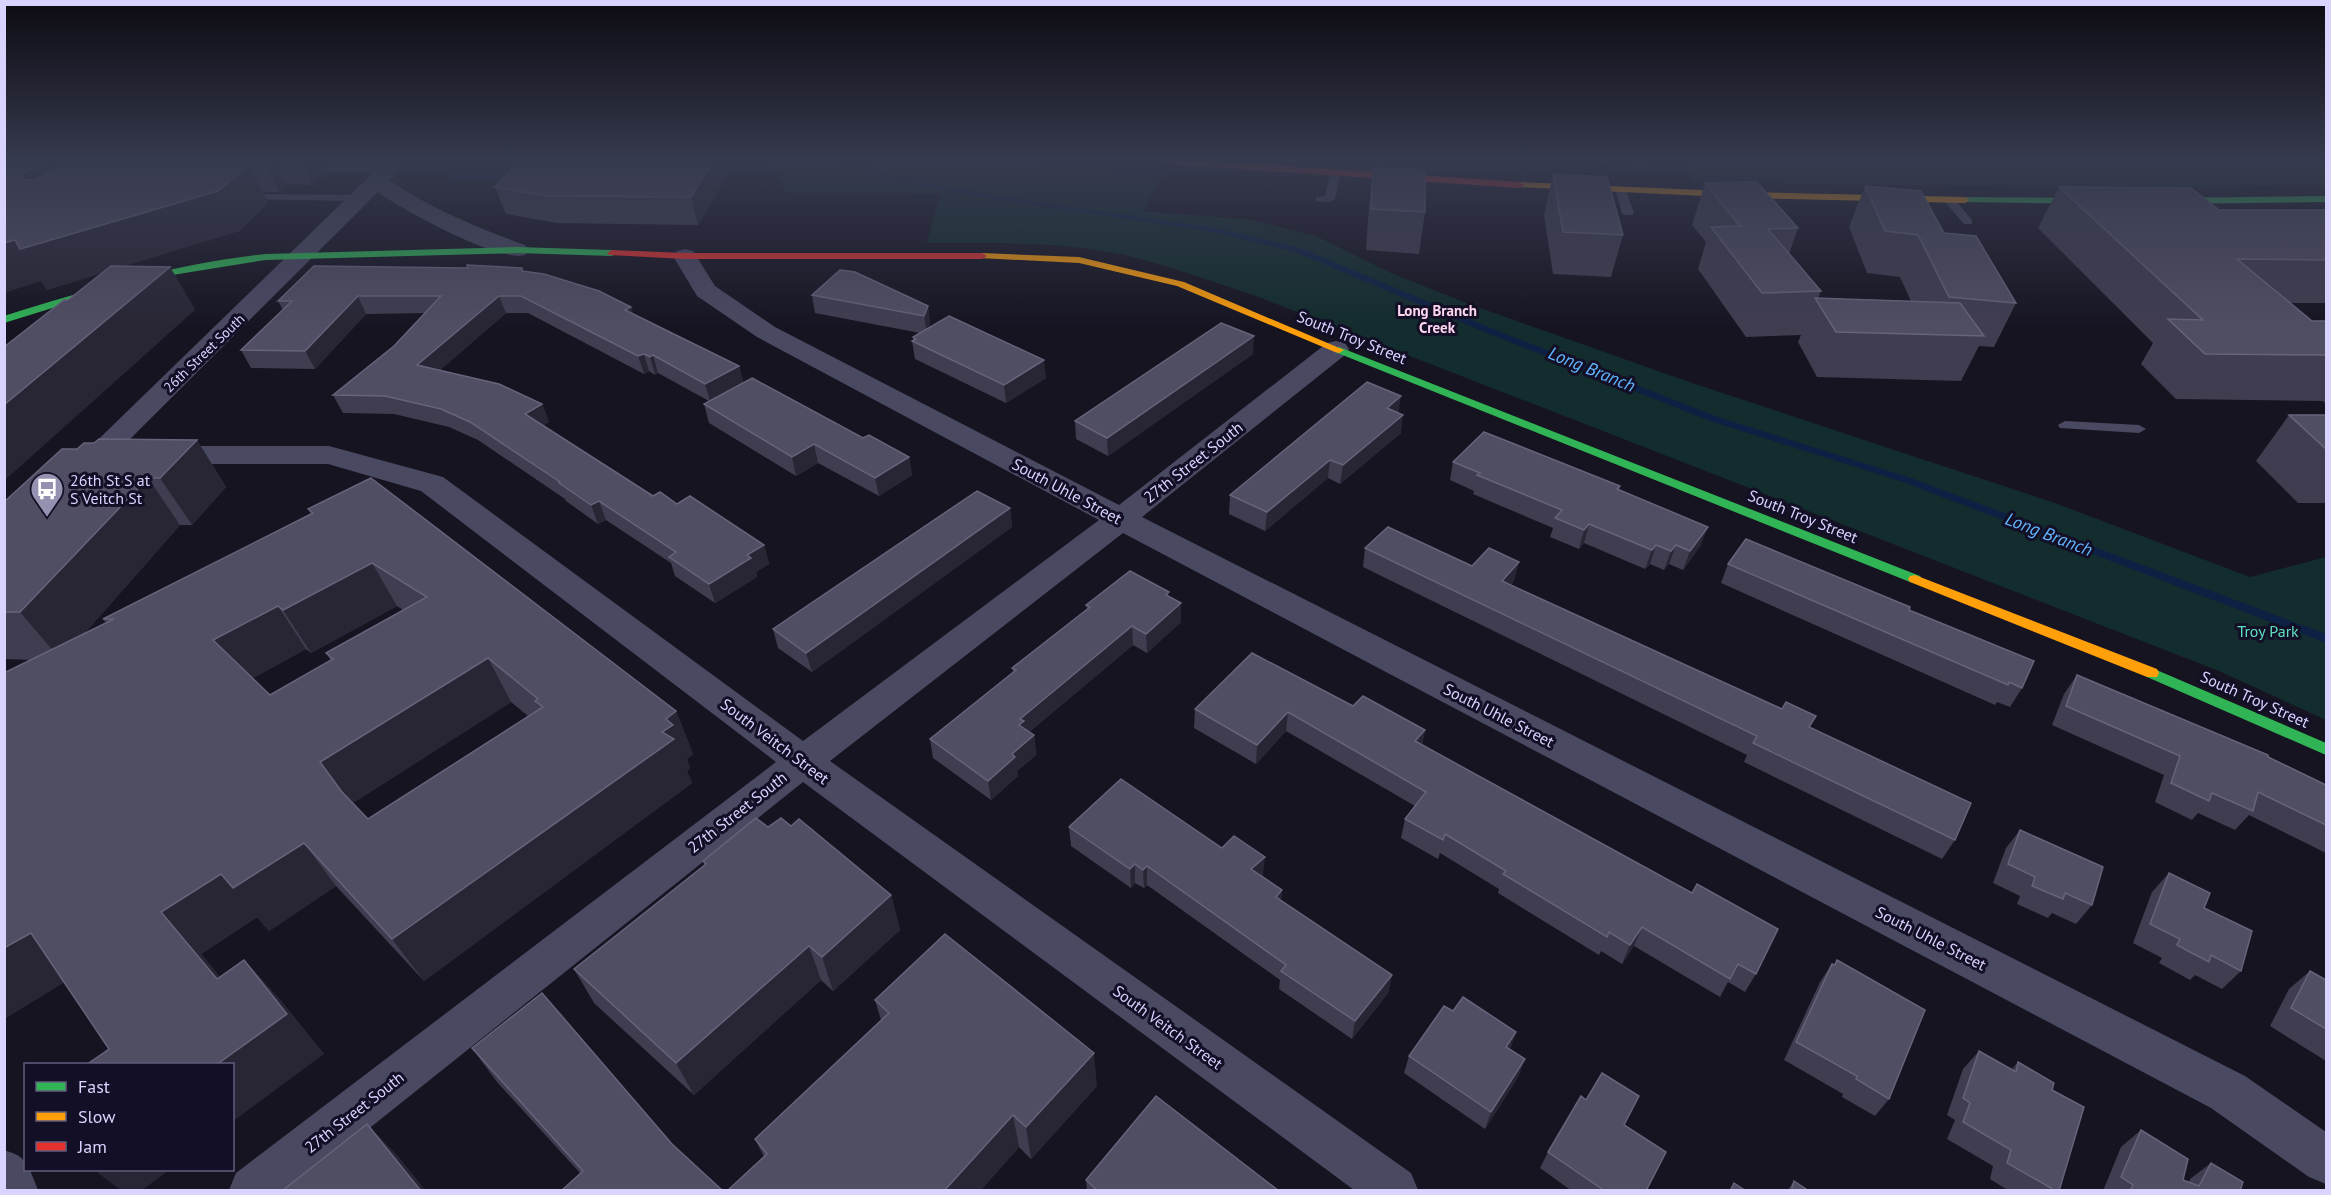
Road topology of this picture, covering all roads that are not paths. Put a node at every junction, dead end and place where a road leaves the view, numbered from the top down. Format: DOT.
graph roads {
  1 [pos="342,217"];
  2 [pos="433,217"];
  3 [pos="1964,217"];
  4 [pos="1968,222"];
  5 [pos="517,250"];
  6 [pos="304,255"];
  7 [pos="685,256"];
  8 [pos="4,320"];
  9 [pos="1336,349"];
  10 [pos="2065,425"];
  11 [pos="2139,429"];
  12 [pos="100,455"];
  13 [pos="65,486"];
  14 [pos="1120,519"];
  15 [pos="2326,749"];
  16 [pos="802,762"];
  17 [pos="2326,1160"];
  18 [pos="4,1174"];
  19 [pos="14,1191"];
  20 [pos="253,1191"];
  21 [pos="1394,1191"];
  1 -- 6 [label="street, 26th Street South"];
  2 -- 5 [label="street"];
  3 -- 4 [label="lane"];
  5 -- 6 [label="street, South Troy Street"];
  5 -- 7 [label="street, South Troy Street"];
  6 -- 8 [label="street, South Troy Street"];
  6 -- 12 [label="street, 26th Street South"];
  7 -- 9 [label="street, South Troy Street"];
  7 -- 14 [label="street, South Uhle Street"];
  9 -- 14 [label="street, 27th Street South"];
  9 -- 15 [label="street, South Troy Street"];
  10 -- 11 [label="lane"];
  12 -- 13 [label="street, 26th Street South"];
  12 -- 16 [label="street, South Veitch Street"];
  14 -- 16 [label="street, 27th Street South"];
  14 -- 17 [label="street, South Uhle Street"];
  16 -- 20 [label="street, 27th Street South"];
  16 -- 21 [label="street, South Veitch Street"];
  18 -- 19 [label="street"];
}
